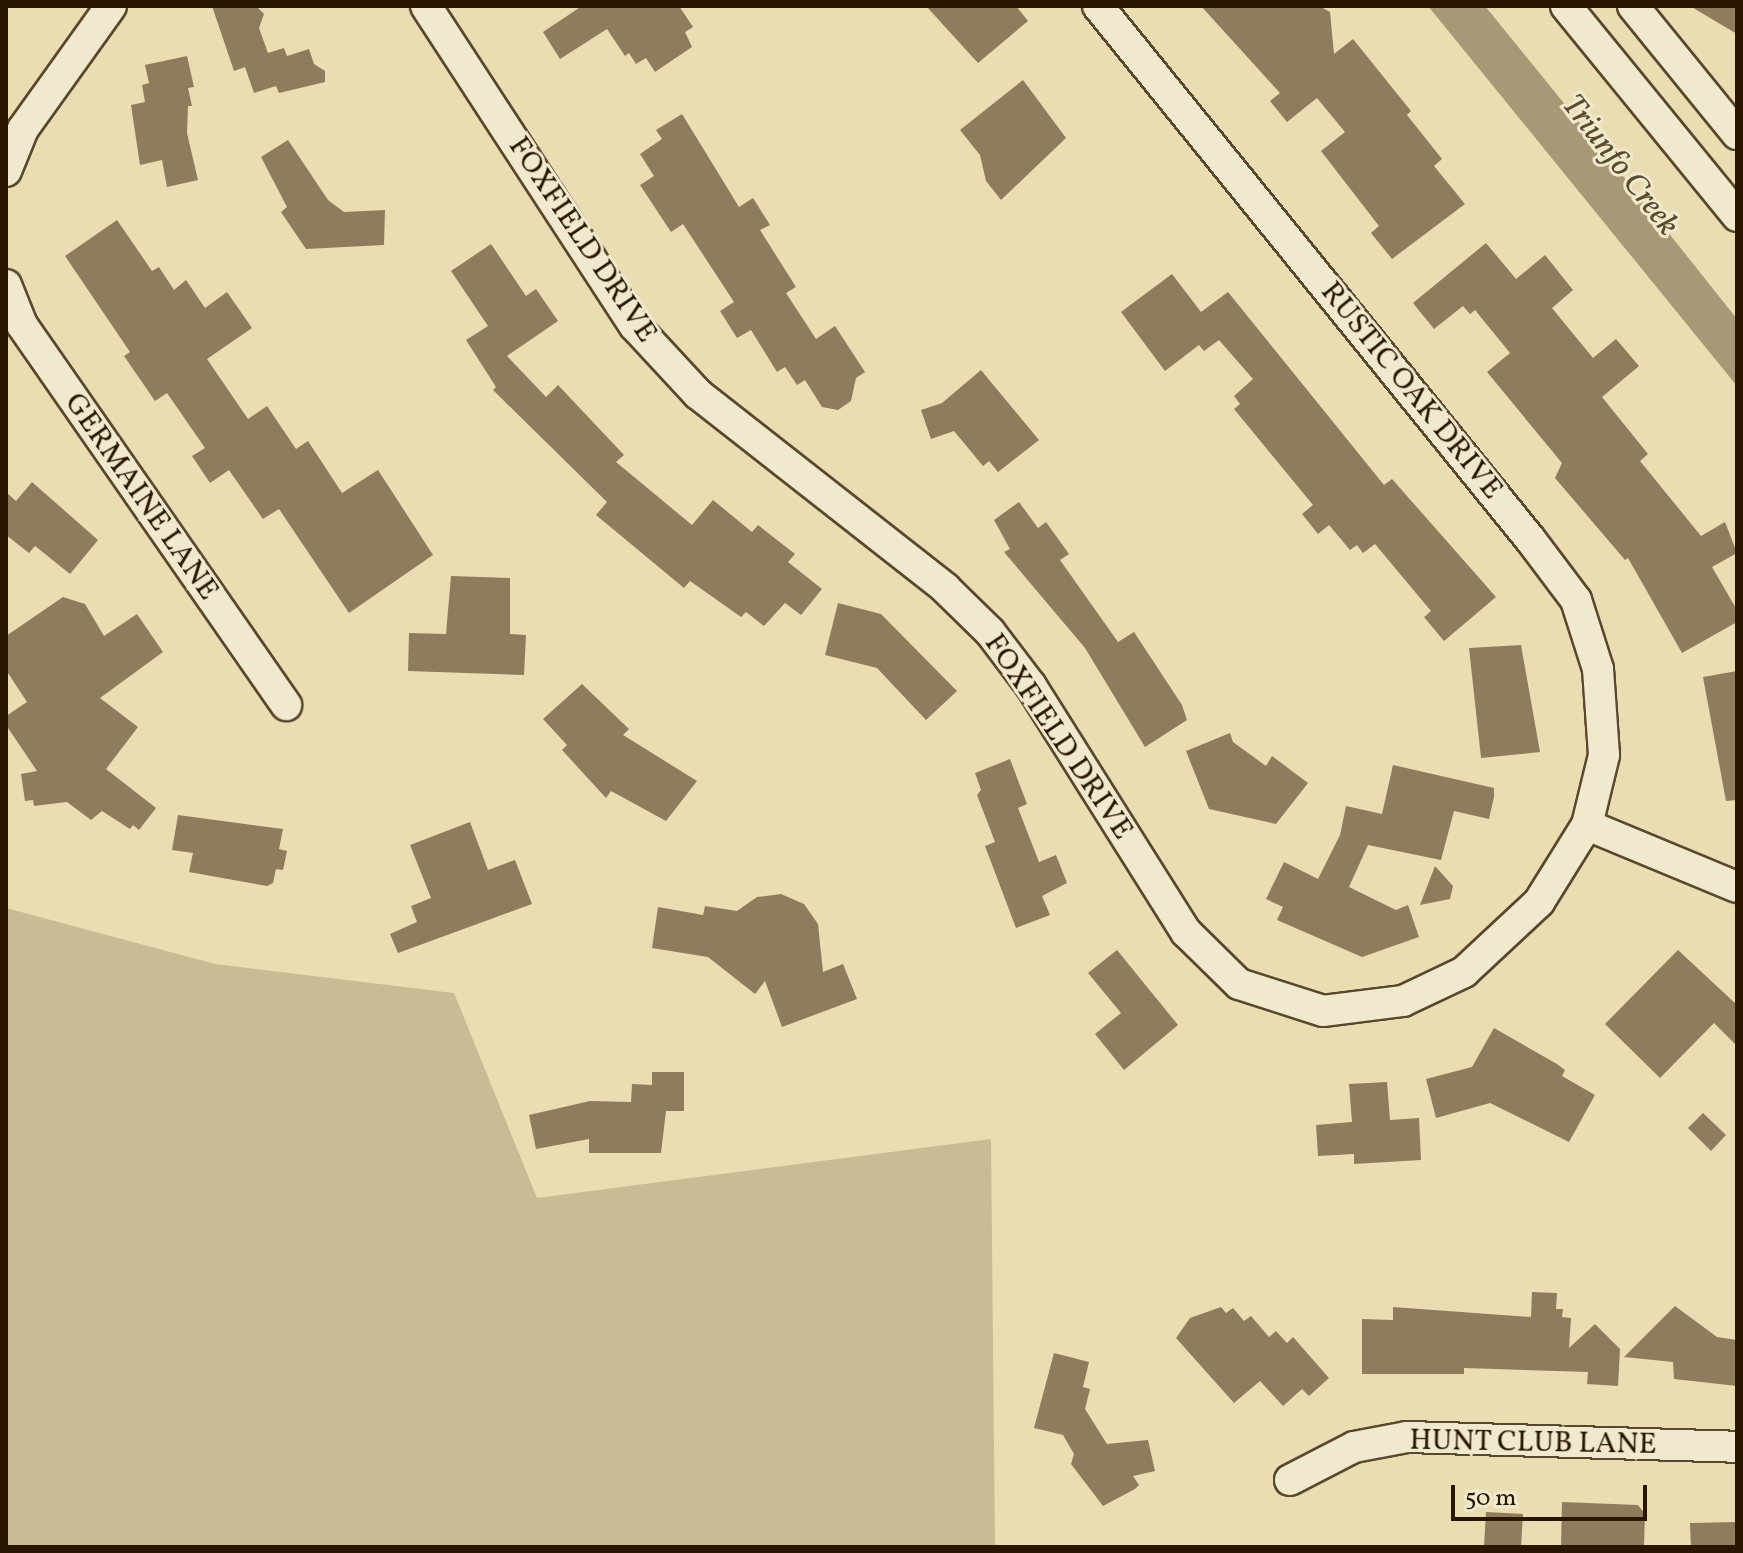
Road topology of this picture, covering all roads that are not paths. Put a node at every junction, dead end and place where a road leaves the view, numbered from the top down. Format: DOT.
graph roads {
  1 [pos="111,6"];
  2 [pos="426,6"];
  3 [pos="1098,6"];
  4 [pos="1566,6"];
  5 [pos="1633,6"];
  6 [pos="1737,134"];
  7 [pos="6,171"];
  8 [pos="1737,216"];
  9 [pos="6,285"];
  10 [pos="286,705"];
  11 [pos="1587,825"];
  12 [pos="1737,887"];
  13 [pos="1737,1447"];
  14 [pos="1290,1480"];
  1 -- 7 [label="street"];
  2 -- 11 [label="street, FOXFIELD DRIVE"];
  3 -- 11 [label="street, RUSTIC OAK DRIVE"];
  4 -- 8 [label="street"];
  5 -- 6 [label="street"];
  9 -- 10 [label="street, GERMAINE LANE"];
  11 -- 12 [label="street"];
  13 -- 14 [label="street, HUNT CLUB LANE"];
}
